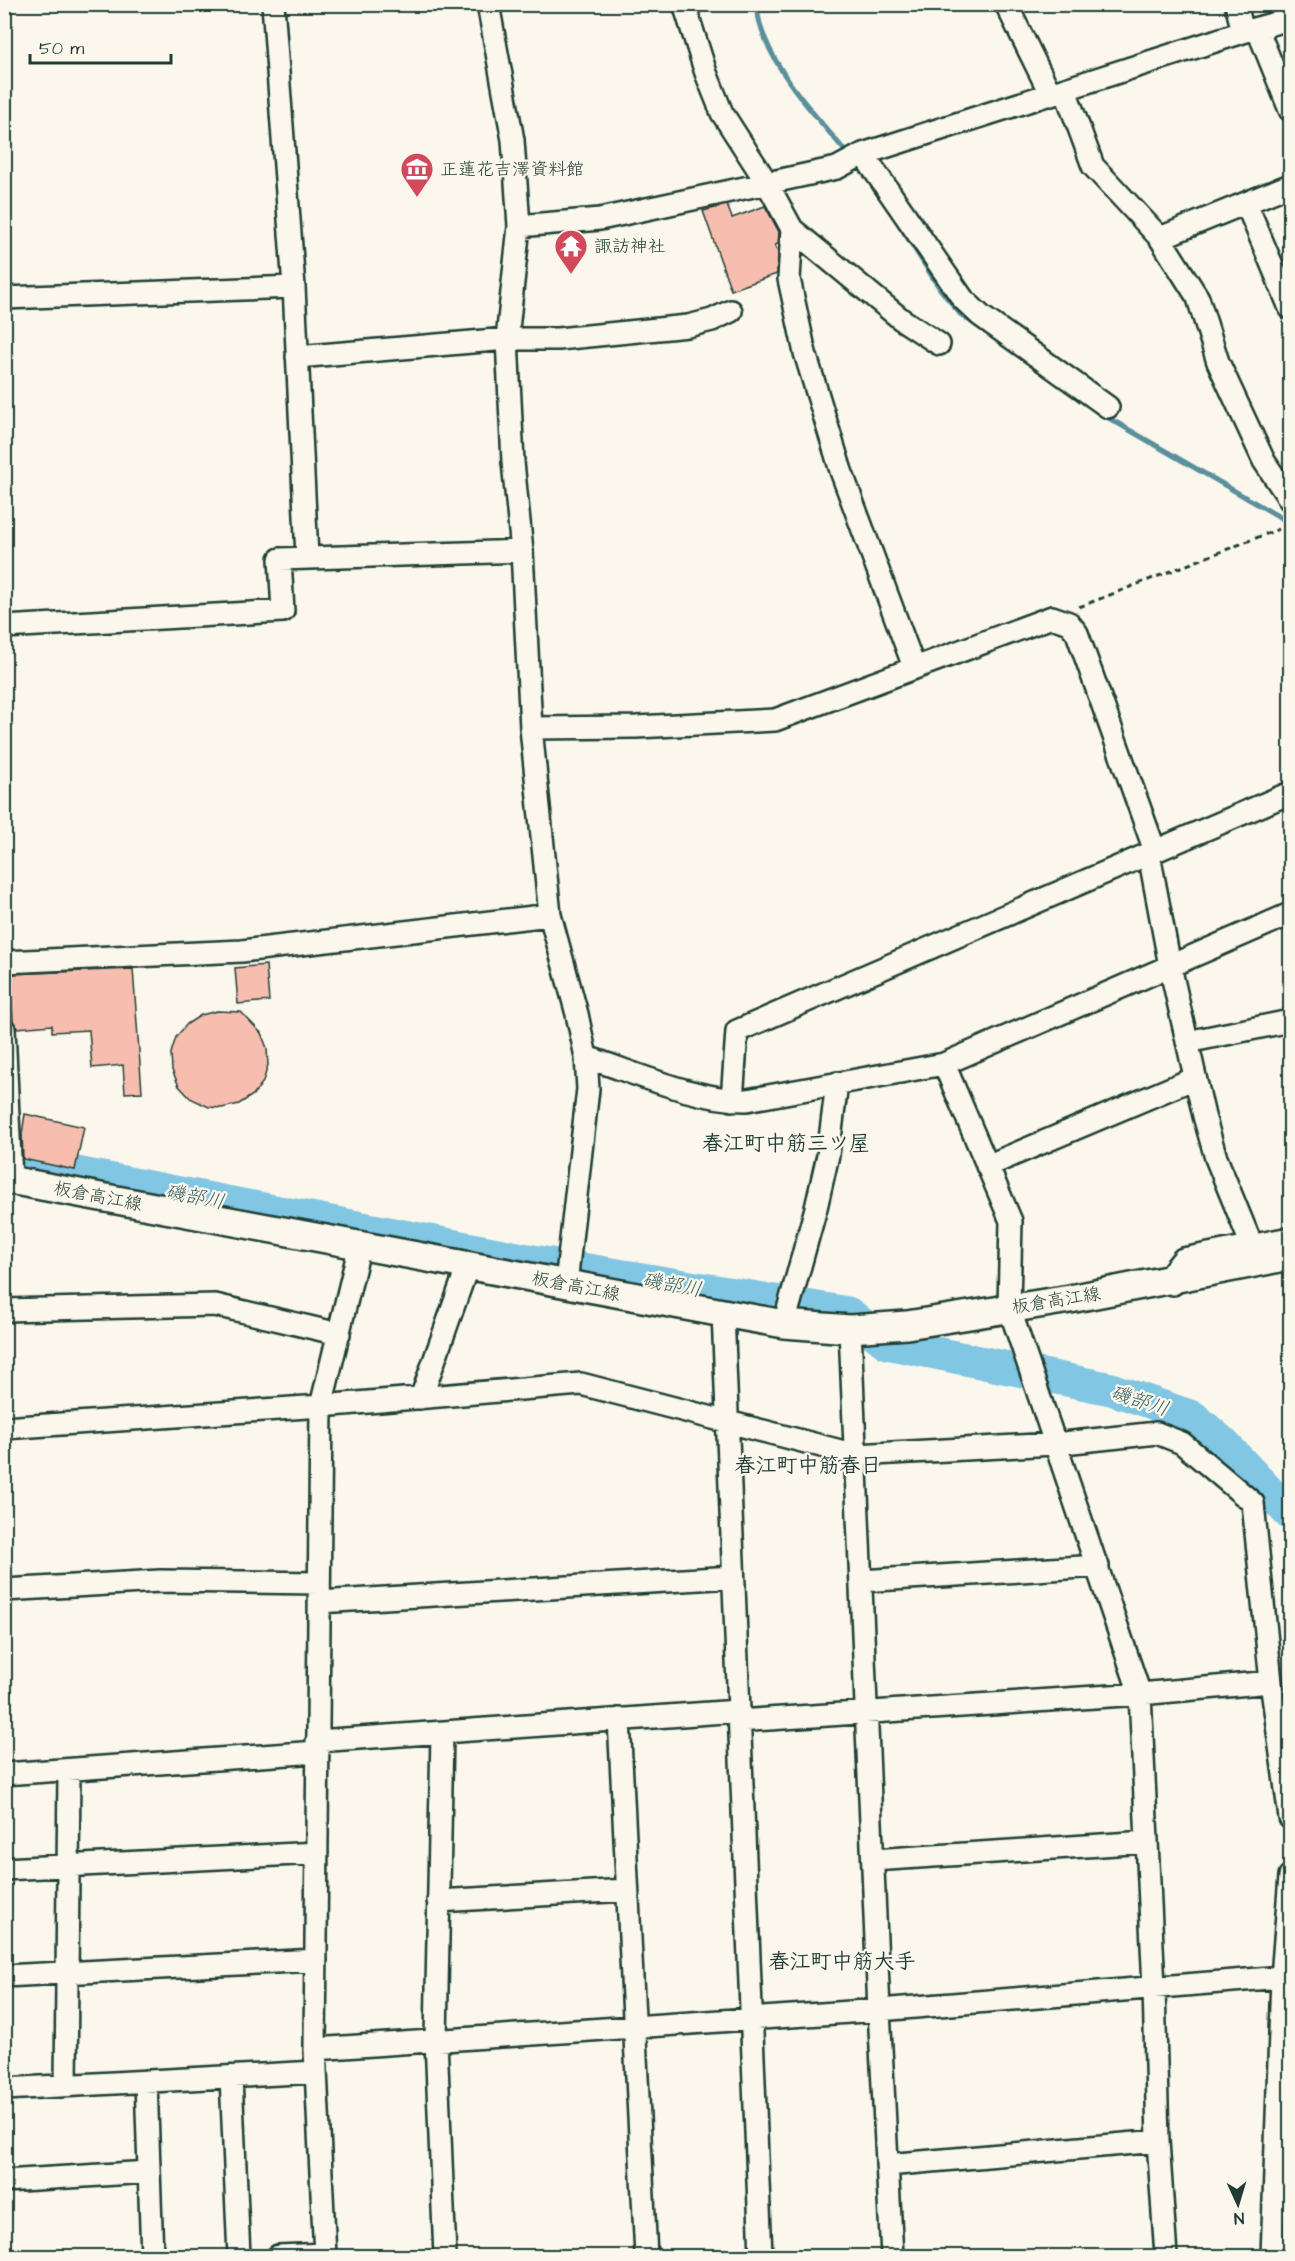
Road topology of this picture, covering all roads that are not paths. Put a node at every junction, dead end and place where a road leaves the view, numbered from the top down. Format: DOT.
graph roads {
  1 [pos="273,4"];
  2 [pos="489,4"];
  3 [pos="684,4"];
  4 [pos="1006,4"];
  5 [pos="1236,4"];
  6 [pos="1290,19"];
  7 [pos="1250,30"];
  8 [pos="1058,92"];
  9 [pos="1290,110"];
  10 [pos="863,154"];
  11 [pos="767,183"];
  12 [pos="1290,185"];
  13 [pos="1246,203"];
  14 [pos="519,226"];
  15 [pos="792,229"];
  16 [pos="1160,238"];
  17 [pos="294,287"];
  18 [pos="4,298"];
  19 [pos="1290,308"];
  20 [pos="731,311"];
  21 [pos="507,339"];
  22 [pos="939,344"];
  23 [pos="297,357"];
  24 [pos="1107,407"];
  25 [pos="1290,500"];
  26 [pos="522,551"];
  27 [pos="307,557"];
  28 [pos="4,627"];
  29 [pos="914,667"];
  30 [pos="531,728"];
  31 [pos="1290,793"];
  32 [pos="1152,852"];
  33 [pos="1290,914"];
  34 [pos="550,915"];
  35 [pos="4,962"];
  36 [pos="1170,966"];
  37 [pos="1290,1021"];
  38 [pos="4,1029"];
  39 [pos="1187,1042"];
  40 [pos="586,1056"];
  41 [pos="944,1064"];
  42 [pos="1195,1078"];
  43 [pos="837,1083"];
  44 [pos="732,1100"];
  45 [pos="987,1166"];
  46 [pos="8,1180"];
  47 [pos="1290,1238"];
  48 [pos="360,1245"];
  49 [pos="1252,1246"];
  50 [pos="1290,1256"];
  51 [pos="468,1266"];
  52 [pos="1290,1268"];
  53 [pos="1166,1280"];
  54 [pos="566,1284"];
  55 [pos="1009,1307"];
  56 [pos="4,1310"];
  57 [pos="723,1313"];
  58 [pos="784,1324"];
  59 [pos="850,1329"];
  60 [pos="339,1334"];
  61 [pos="421,1398"];
  62 [pos="321,1406"];
  63 [pos="727,1422"];
  64 [pos="4,1428"];
  65 [pos="1054,1444"];
  66 [pos="856,1455"];
  67 [pos="1098,1566"];
  68 [pos="733,1577"];
  69 [pos="861,1581"];
  70 [pos="4,1590"];
  71 [pos="319,1593"];
  72 [pos="1271,1682"];
  73 [pos="1140,1694"];
  74 [pos="868,1713"];
  75 [pos="738,1716"];
  76 [pos="619,1719"];
  77 [pos="442,1733"];
  78 [pos="317,1746"];
  79 [pos="69,1770"];
  80 [pos="4,1774"];
  81 [pos="1290,1818"];
  82 [pos="1147,1842"];
  83 [pos="317,1853"];
  84 [pos="873,1860"];
  85 [pos="68,1865"];
  86 [pos="4,1869"];
  87 [pos="1290,1876"];
  88 [pos="627,1890"];
  89 [pos="438,1901"];
  90 [pos="316,1960"];
  91 [pos="67,1973"];
  92 [pos="4,1976"];
  93 [pos="1282,1977"];
  94 [pos="1154,1987"];
  95 [pos="879,2010"];
  96 [pos="753,2017"];
  97 [pos="633,2025"];
  98 [pos="435,2040"];
  99 [pos="315,2049"];
  100 [pos="316,2072"];
  101 [pos="231,2077"];
  102 [pos="146,2081"];
  103 [pos="66,2085"];
  104 [pos="4,2089"];
  105 [pos="1158,2141"];
  106 [pos="887,2164"];
  107 [pos="149,2172"];
  108 [pos="4,2181"];
  109 [pos="324,2255"];
  110 [pos="152,2256"];
  111 [pos="239,2256"];
  112 [pos="278,2256"];
  113 [pos="445,2256"];
  114 [pos="646,2256"];
  115 [pos="761,2256"];
  116 [pos="892,2256"];
  117 [pos="1166,2256"];
  118 [pos="1272,2256"];
  1 -- 17 [label="street"];
  2 -- 14 [label="street"];
  3 -- 11 [label="street"];
  4 -- 8 [label="street"];
  5 -- 7 [label="street"];
  6 -- 7 [label="street"];
  7 -- 8 [label="street"];
  7 -- 9 [label="street"];
  8 -- 10 [label="street"];
  8 -- 16 [label="street"];
  10 -- 11 [label="street"];
  10 -- 24 [label="street"];
  11 -- 14 [label="street"];
  11 -- 15 [label="street"];
  12 -- 13 [label="street"];
  13 -- 16 [label="street"];
  13 -- 19 [label="street"];
  14 -- 21 [label="street"];
  15 -- 22 [label="street"];
  15 -- 29 [label="street"];
  16 -- 25 [label="street"];
  17 -- 18 [label="street"];
  17 -- 23 [label="street"];
  20 -- 21 [label="street"];
  21 -- 23 [label="street"];
  21 -- 26 [label="street"];
  23 -- 27 [label="street"];
  26 -- 27 [label="street"];
  26 -- 30 [label="street"];
  27 -- 28 [label="street"];
  29 -- 30 [label="street"];
  29 -- 32 [label="street"];
  30 -- 34 [label="street"];
  31 -- 32 [label="street"];
  32 -- 36 [label="street"];
  32 -- 44 [label="street"];
  33 -- 36 [label="street"];
  34 -- 35 [label="street"];
  34 -- 40 [label="street"];
  36 -- 39 [label="street"];
  36 -- 41 [label="street"];
  37 -- 39 [label="street"];
  38 -- 46 [label="street"];
  39 -- 42 [label="street"];
  40 -- 44 [label="street"];
  40 -- 54 [label="street"];
  41 -- 43 [label="street"];
  41 -- 45 [label="street"];
  42 -- 45 [label="street"];
  42 -- 49 [label="street"];
  43 -- 44 [label="street"];
  43 -- 58 [label="street"];
  45 -- 55 [label="street"];
  46 -- 48 [label="main road, 板倉高江線"];
  47 -- 49 [label="street"];
  48 -- 51 [label="main road, 板倉高江線"];
  48 -- 60 [label="street"];
  49 -- 53 [label="street"];
  50 -- 53 [label="main road, 板倉高江線"];
  51 -- 54 [label="main road, 板倉高江線"];
  51 -- 61 [label="street"];
  52 -- 53 [label="street"];
  53 -- 55 [label="main road, 板倉高江線"];
  54 -- 57 [label="main road, 板倉高江線"];
  55 -- 59 [label="main road, 板倉高江線"];
  55 -- 65 [label="street"];
  56 -- 60 [label="street"];
  57 -- 58 [label="main road, 板倉高江線"];
  57 -- 63 [label="street"];
  58 -- 59 [label="main road, 板倉高江線"];
  59 -- 66 [label="street"];
  60 -- 62 [label="street"];
  61 -- 62 [label="street"];
  61 -- 63 [label="street"];
  62 -- 64 [label="street"];
  62 -- 71 [label="street"];
  63 -- 66 [label="street"];
  63 -- 68 [label="street"];
  65 -- 66 [label="street"];
  65 -- 67 [label="street"];
  65 -- 72 [label="street"];
  66 -- 69 [label="street"];
  67 -- 69 [label="street"];
  67 -- 73 [label="street"];
  68 -- 71 [label="street"];
  68 -- 75 [label="street"];
  69 -- 74 [label="street"];
  70 -- 71 [label="street"];
  71 -- 78 [label="street"];
  72 -- 73 [label="street"];
  72 -- 81 [label="street"];
  73 -- 74 [label="street"];
  73 -- 82 [label="street"];
  74 -- 75 [label="street"];
  74 -- 84 [label="street"];
  75 -- 76 [label="street"];
  75 -- 96 [label="street"];
  76 -- 77 [label="street"];
  76 -- 88 [label="street"];
  77 -- 78 [label="street"];
  77 -- 89 [label="street"];
  78 -- 79 [label="street"];
  78 -- 83 [label="street"];
  79 -- 80 [label="street"];
  79 -- 85 [label="street"];
  82 -- 84 [label="street"];
  82 -- 94 [label="street"];
  83 -- 85 [label="street"];
  83 -- 90 [label="street"];
  84 -- 95 [label="street"];
  85 -- 86 [label="street"];
  85 -- 91 [label="street"];
  87 -- 93 [label="street"];
  88 -- 89 [label="street"];
  88 -- 97 [label="street"];
  89 -- 98 [label="street"];
  90 -- 91 [label="street"];
  90 -- 99 [label="street"];
  91 -- 92 [label="street"];
  91 -- 103 [label="street"];
  93 -- 94 [label="street"];
  93 -- 118 [label="street"];
  94 -- 95 [label="street"];
  94 -- 105 [label="street"];
  95 -- 96 [label="street"];
  95 -- 106 [label="street"];
  96 -- 97 [label="street"];
  96 -- 115 [label="street"];
  97 -- 98 [label="street"];
  97 -- 114 [label="street"];
  98 -- 99 [label="street"];
  98 -- 113 [label="street"];
  99 -- 100 [label="street"];
  100 -- 101 [label="street"];
  100 -- 109 [label="street"];
  101 -- 102 [label="street"];
  101 -- 111 [label="street"];
  102 -- 103 [label="street"];
  102 -- 107 [label="street"];
  103 -- 104 [label="street"];
  105 -- 106 [label="street"];
  105 -- 117 [label="street"];
  106 -- 116 [label="street"];
  107 -- 108 [label="street"];
  107 -- 110 [label="street"];
  109 -- 112 [label="street"];
}
